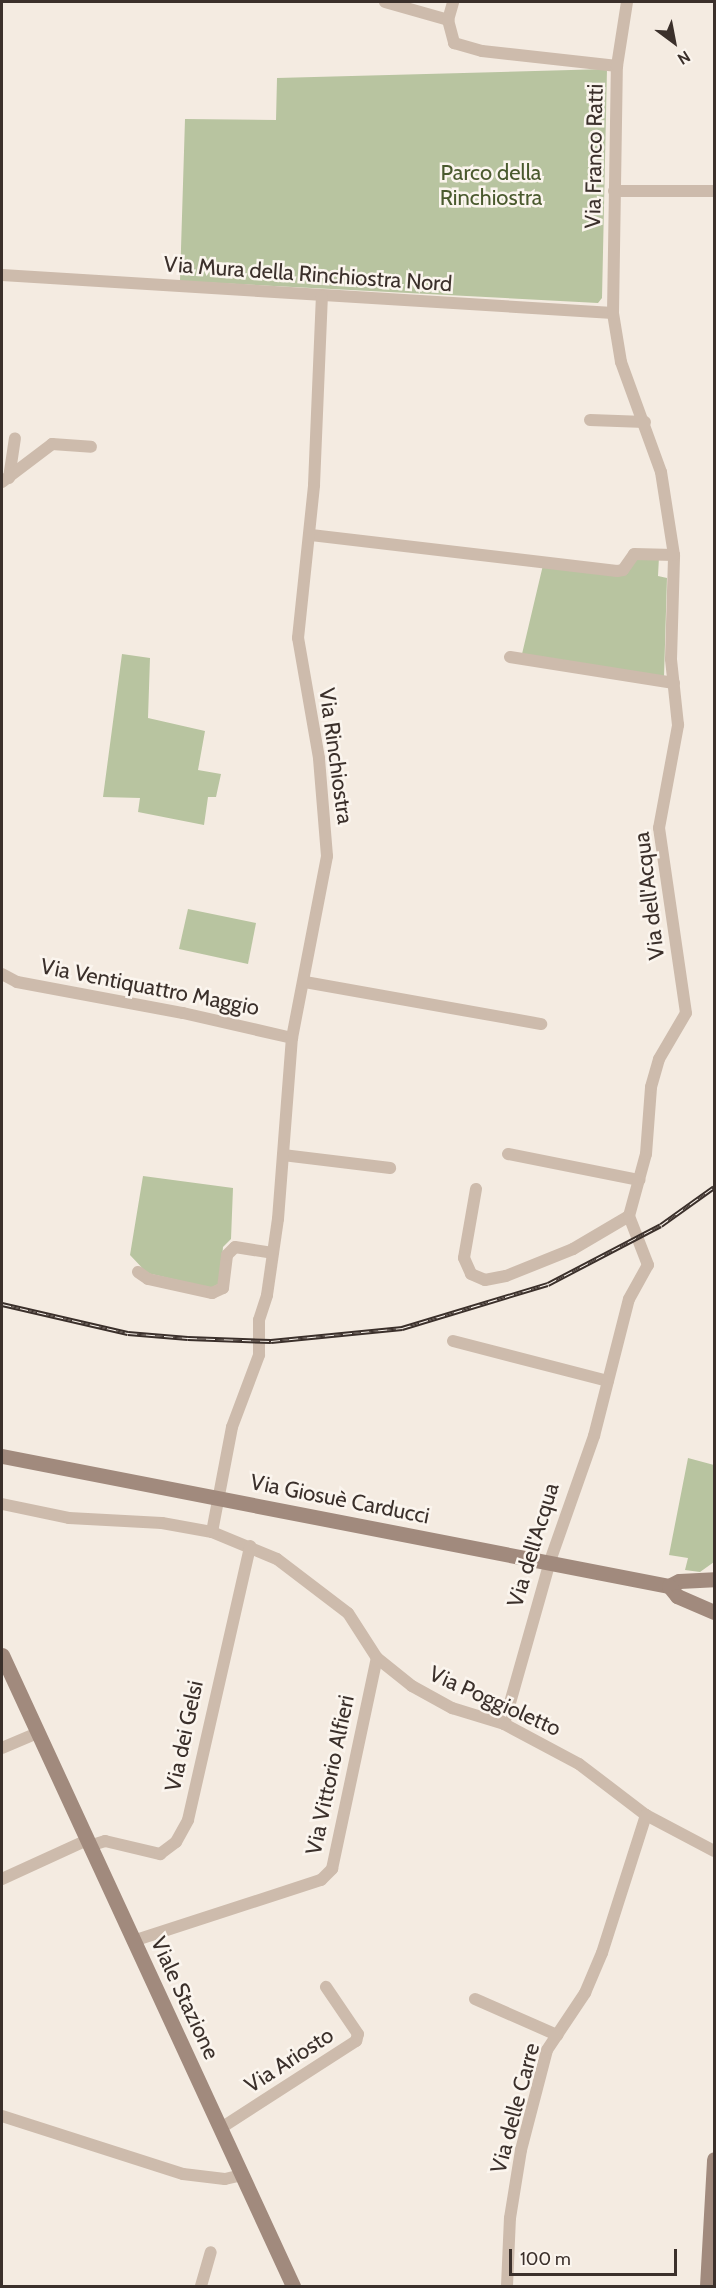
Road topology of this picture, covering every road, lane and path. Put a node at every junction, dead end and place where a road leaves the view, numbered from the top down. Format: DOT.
graph roads {
  1 [pos="385,2"];
  2 [pos="453,2"];
  3 [pos="627,2"];
  4 [pos="448,20"];
  5 [pos="617,66"];
  6 [pos="614,191"];
  7 [pos="714,191"];
  8 [pos="2,275"];
  9 [pos="322,296"];
  10 [pos="613,313"];
  11 [pos="590,420"];
  12 [pos="645,422"];
  13 [pos="15,438"];
  14 [pos="91,447"];
  15 [pos="5,480"];
  16 [pos="311,535"];
  17 [pos="674,555"];
  18 [pos="510,657"];
  19 [pos="674,683"];
  20 [pos="2,974"];
  21 [pos="304,982"];
  22 [pos="541,1024"];
  23 [pos="292,1038"];
  24 [pos="508,1154"];
  25 [pos="283,1155"];
  26 [pos="390,1168"];
  27 [pos="639,1180"];
  28 [pos="476,1189"];
  29 [pos="629,1219"];
  30 [pos="273,1253"];
  31 [pos="138,1272"];
  32 [pos="453,1341"];
  33 [pos="608,1381"];
  34 [pos="2,1456"];
  35 [pos="218,1497"];
  36 [pos="2,1504"];
  37 [pos="212,1532"];
  38 [pos="249,1546"];
  39 [pos="550,1560"];
  40 [pos="714,1579"];
  41 [pos="714,1585"];
  42 [pos="669,1586"];
  43 [pos="714,1612"];
  44 [pos="2,1655"];
  45 [pos="377,1658"];
  46 [pos="504,1724"];
  47 [pos="38,1733"];
  48 [pos="2,1748"];
  49 [pos="646,1815"];
  50 [pos="88,1843"];
  51 [pos="714,1851"];
  52 [pos="2,1879"];
  53 [pos="133,1941"];
  54 [pos="326,1987"];
  55 [pos="475,1999"];
  56 [pos="557,2035"];
  57 [pos="2,2116"];
  58 [pos="221,2128"];
  59 [pos="714,2159"];
  60 [pos="243,2175"];
  61 [pos="211,2252"];
  62 [pos="201,2286"];
  63 [pos="292,2286"];
  64 [pos="507,2286"];
  65 [pos="707,2286"];
  1 -- 4 [label="street"];
  2 -- 4 [label="street"];
  3 -- 5 [label="street, Via Franco Ratti"];
  4 -- 5 [label="street"];
  5 -- 6 [label="street, Via Franco Ratti"];
  6 -- 7 [label="street"];
  6 -- 10 [label="street, Via Franco Ratti"];
  8 -- 9 [label="street, Via Mura della Rinchiostra Nord"];
  9 -- 10 [label="street, Via Mura della Rinchiostra Nord"];
  9 -- 16 [label="street, Via Rinchiostra"];
  10 -- 12 [label="street, Via dell'Acqua"];
  11 -- 12 [label="street"];
  12 -- 17 [label="street, Via dell'Acqua"];
  13 -- 15 [label="street"];
  14 -- 15 [label="street"];
  16 -- 17 [label="street"];
  16 -- 21 [label="street, Via Rinchiostra"];
  17 -- 19 [label="street, Via dell'Acqua"];
  18 -- 19 [label="street"];
  19 -- 27 [label="street, Via dell'Acqua"];
  20 -- 23 [label="street, Via Ventiquattro Maggio"];
  21 -- 22 [label="street"];
  21 -- 23 [label="street, Via Rinchiostra"];
  23 -- 25 [label="street, Via Rinchiostra"];
  24 -- 27 [label="street"];
  25 -- 26 [label="street"];
  25 -- 30 [label="street, Via Rinchiostra"];
  27 -- 29 [label="street, Via dell'Acqua"];
  28 -- 29 [label="street"];
  29 -- 33 [label="street, Via dell'Acqua"];
  30 -- 31 [label="street"];
  30 -- 35 [label="street, Via Rinchiostra"];
  32 -- 33 [label="street"];
  33 -- 39 [label="street, Via dell'Acqua"];
  34 -- 35 [label="main road, Via Giosuè Carducci"];
  35 -- 37 [label="street, Via Rinchiostra"];
  35 -- 39 [label="main road, Via Giosuè Carducci"];
  36 -- 37 [label="street, Via Poggioletto"];
  37 -- 38 [label="street, Via Poggioletto"];
  38 -- 45 [label="street, Via Poggioletto"];
  38 -- 50 [label="street, Via dei Gelsi"];
  39 -- 42 [label="main road, Via Giosuè Carducci"];
  39 -- 46 [label="street, Via dell'Acqua"];
  40 -- 42 [label="main road, Via Giosuè Carducci"];
  41 -- 43 [label="main road"];
  42 -- 43 [label="main road, Via Giosuè Carducci"];
  44 -- 47 [label="main road, Viale Stazione"];
  45 -- 46 [label="street, Via Poggioletto"];
  45 -- 53 [label="street, Via Vittorio Alfieri"];
  46 -- 49 [label="street, Via Poggioletto"];
  47 -- 48 [label="street"];
  47 -- 50 [label="main road, Viale Stazione"];
  49 -- 51 [label="street, Via Poggioletto"];
  49 -- 56 [label="street, Via delle Carre"];
  50 -- 52 [label="street"];
  50 -- 53 [label="main road, Viale Stazione"];
  53 -- 58 [label="main road, Viale Stazione"];
  54 -- 58 [label="street, Via Ariosto"];
  55 -- 56 [label="street, Via delle Carre"];
  56 -- 64 [label="street, Via delle Carre"];
  57 -- 60 [label="street"];
  58 -- 60 [label="main road, Viale Stazione"];
  59 -- 65 [label="main road"];
  60 -- 63 [label="main road, Viale Stazione"];
  61 -- 62 [label="street"];
}
